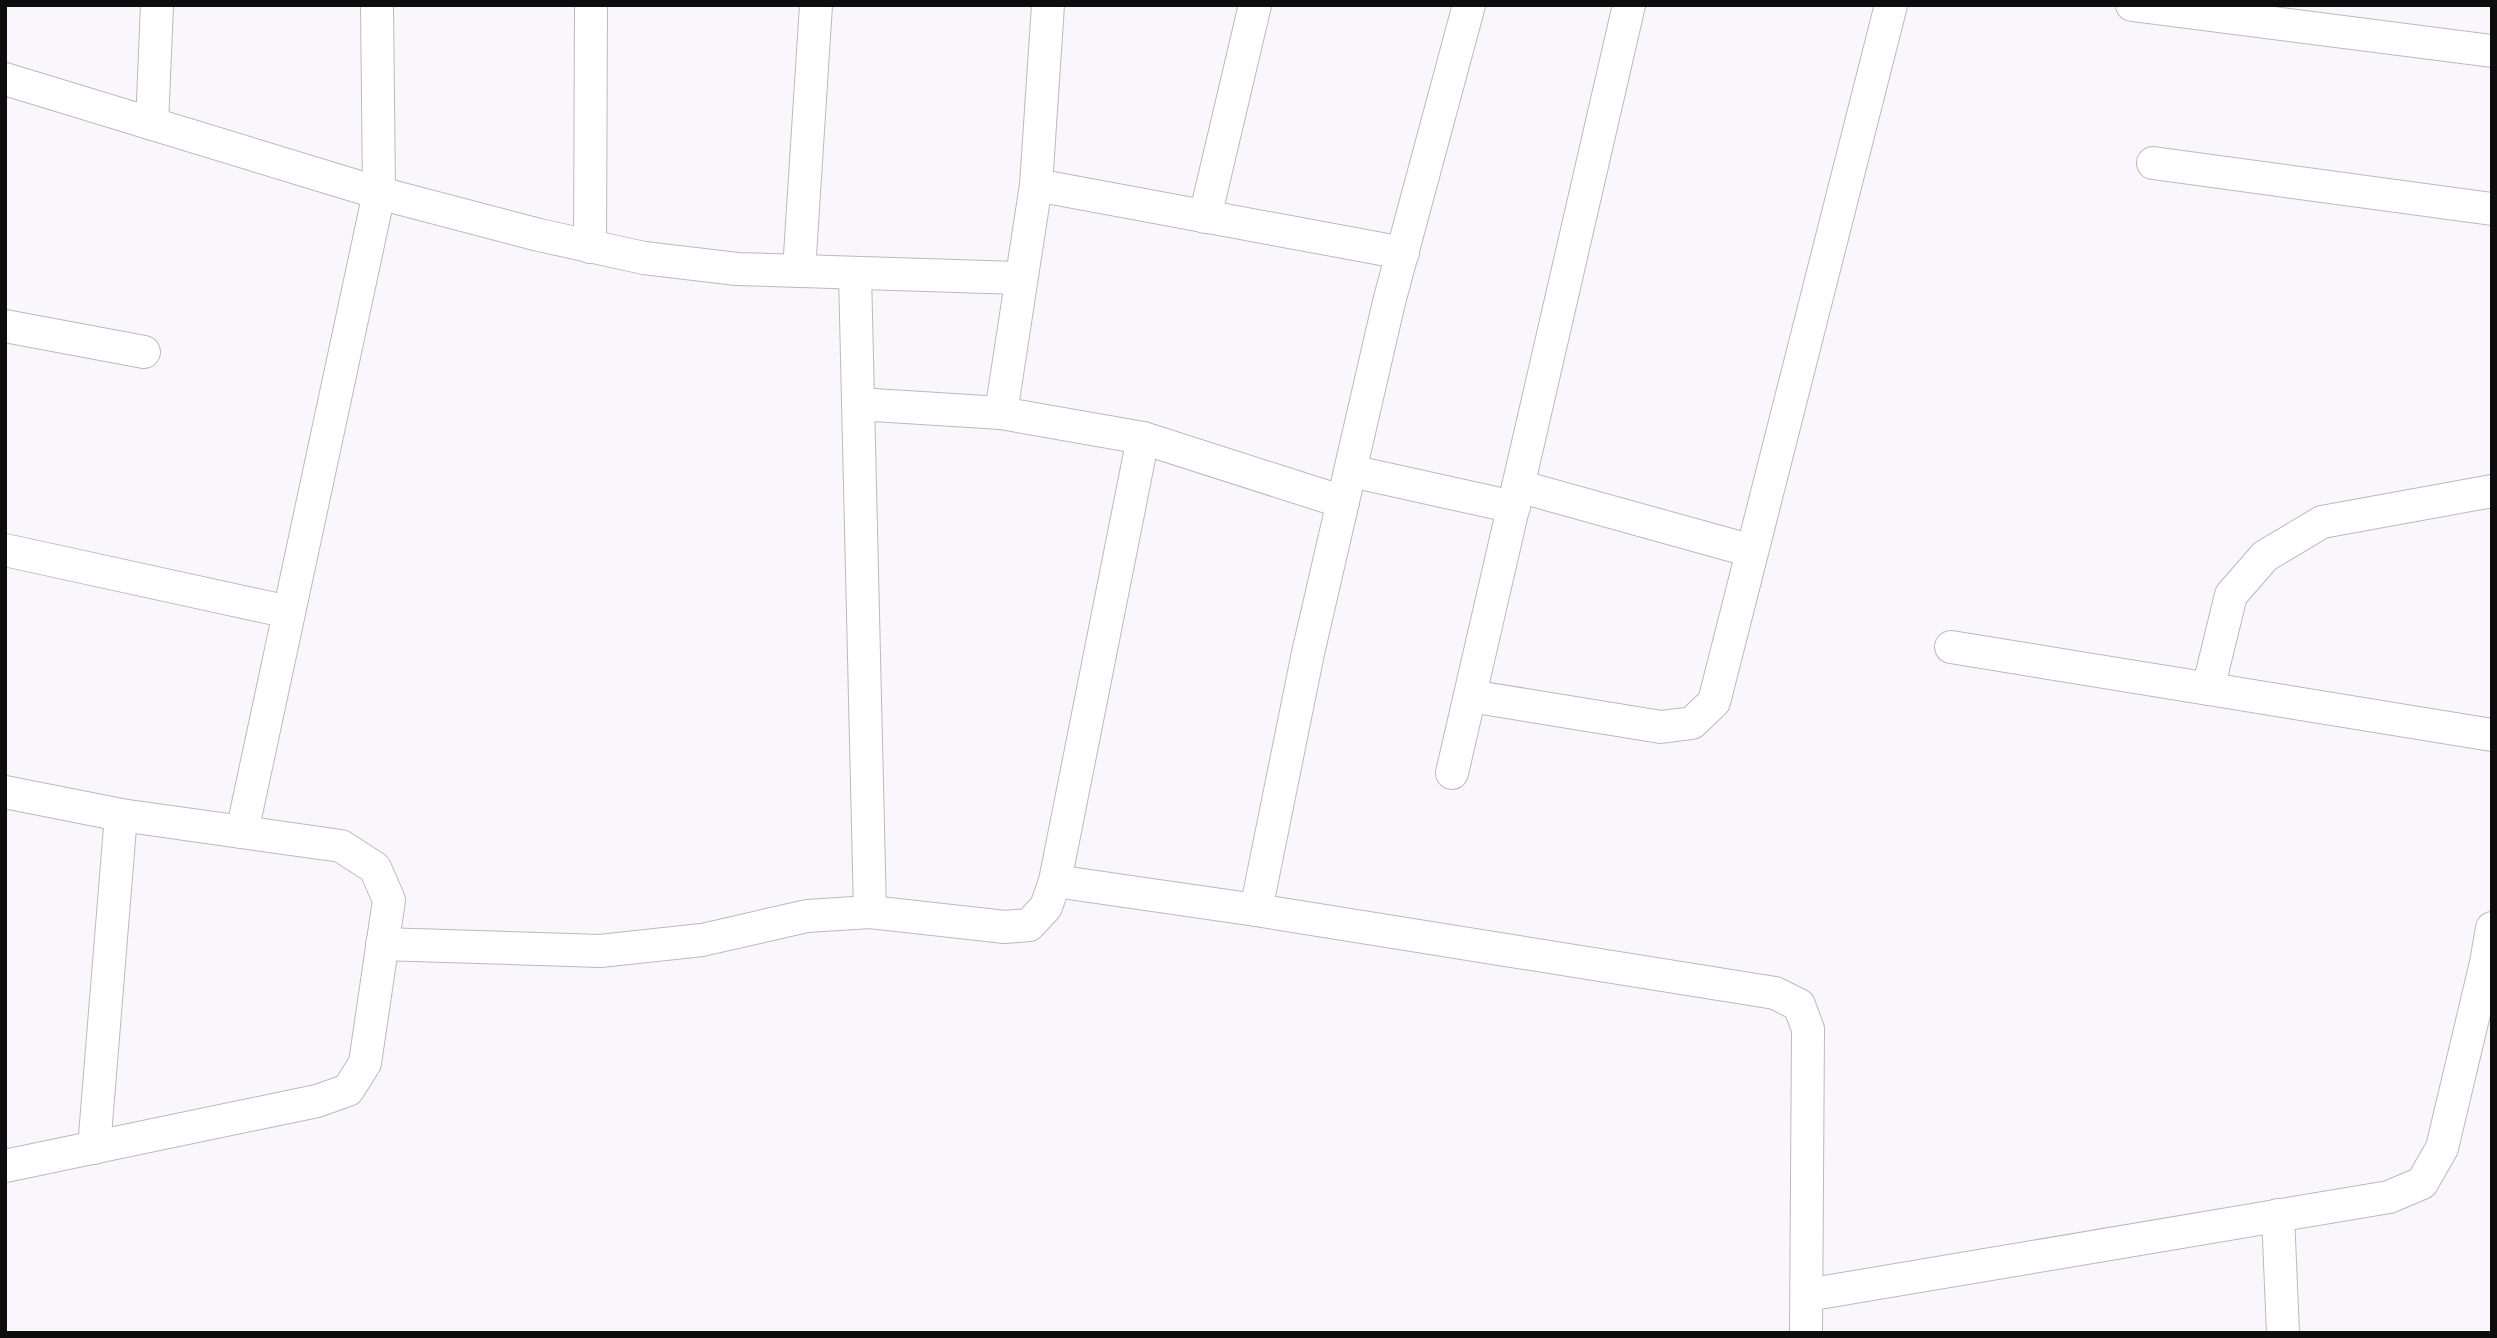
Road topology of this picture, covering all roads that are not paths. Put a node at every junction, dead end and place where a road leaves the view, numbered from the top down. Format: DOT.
graph roads {
  1 [pos="157,5"];
  2 [pos="377,5"];
  3 [pos="591,5"];
  4 [pos="816,5"];
  5 [pos="1048,5"];
  6 [pos="1255,5"];
  7 [pos="1469,5"];
  8 [pos="1629,5"];
  9 [pos="1891,5"];
  10 [pos="2132,5"];
  11 [pos="2492,51"];
  12 [pos="5,79"];
  13 [pos="152,124"];
  14 [pos="2153,163"];
  15 [pos="1036,185"];
  16 [pos="379,193"];
  17 [pos="2492,209"];
  18 [pos="1205,217"];
  19 [pos="590,247"];
  20 [pos="1403,253"];
  21 [pos="799,271"];
  22 [pos="855,273"];
  23 [pos="1020,278"];
  24 [pos="5,326"];
  25 [pos="144,352"];
  26 [pos="858,404"];
  27 [pos="1001,413"];
  28 [pos="1143,438"];
  29 [pos="1350,471"];
  30 [pos="2492,491"];
  31 [pos="1516,496"];
  32 [pos="1343,502"];
  33 [pos="5,550"];
  34 [pos="1752,551"];
  35 [pos="289,612"];
  36 [pos="1951,646"];
  37 [pos="2208,689"];
  38 [pos="1470,696"];
  39 [pos="2492,735"];
  40 [pos="1452,773"];
  41 [pos="5,792"];
  42 [pos="121,815"];
  43 [pos="242,832"];
  44 [pos="1055,881"];
  45 [pos="1256,910"];
  46 [pos="870,912"];
  47 [pos="2492,928"];
  48 [pos="382,944"];
  49 [pos="93,1148"];
  50 [pos="5,1166"];
  51 [pos="2278,1215"];
  52 [pos="1807,1295"];
  53 [pos="1806,1333"];
  54 [pos="2283,1333"];
  1 -- 13 [label="street"];
  2 -- 16 [label="street"];
  3 -- 19 [label="street"];
  4 -- 21 [label="street"];
  5 -- 15 [label="street"];
  6 -- 18 [label="street"];
  7 -- 20 [label="street"];
  8 -- 31 [label="street"];
  9 -- 34 [label="street"];
  10 -- 11 [label="street"];
  12 -- 13 [label="street"];
  13 -- 16 [label="street"];
  14 -- 17 [label="street"];
  15 -- 18 [label="street"];
  15 -- 23 [label="street"];
  16 -- 19 [label="street"];
  16 -- 35 [label="street"];
  18 -- 20 [label="street"];
  19 -- 21 [label="street"];
  20 -- 29 [label="street"];
  21 -- 22 [label="street"];
  22 -- 23 [label="street"];
  22 -- 26 [label="street"];
  23 -- 27 [label="street"];
  24 -- 25 [label="street"];
  26 -- 27 [label="street"];
  26 -- 46 [label="street"];
  27 -- 28 [label="street"];
  28 -- 32 [label="street"];
  28 -- 44 [label="street"];
  29 -- 31 [label="street"];
  29 -- 32 [label="street"];
  30 -- 37 [label="street"];
  31 -- 34 [label="street"];
  31 -- 38 [label="street"];
  32 -- 45 [label="street"];
  33 -- 35 [label="street"];
  34 -- 38 [label="street"];
  35 -- 43 [label="street"];
  36 -- 37 [label="street"];
  37 -- 39 [label="street"];
  38 -- 40 [label="street"];
  41 -- 42 [label="street"];
  42 -- 43 [label="street"];
  42 -- 49 [label="street"];
  43 -- 48 [label="street"];
  44 -- 45 [label="street"];
  44 -- 46 [label="street"];
  45 -- 52 [label="street"];
  46 -- 48 [label="street"];
  47 -- 51 [label="street"];
  48 -- 49 [label="street"];
  49 -- 50 [label="street"];
  51 -- 52 [label="street"];
  51 -- 54 [label="street"];
  52 -- 53 [label="street"];
}
